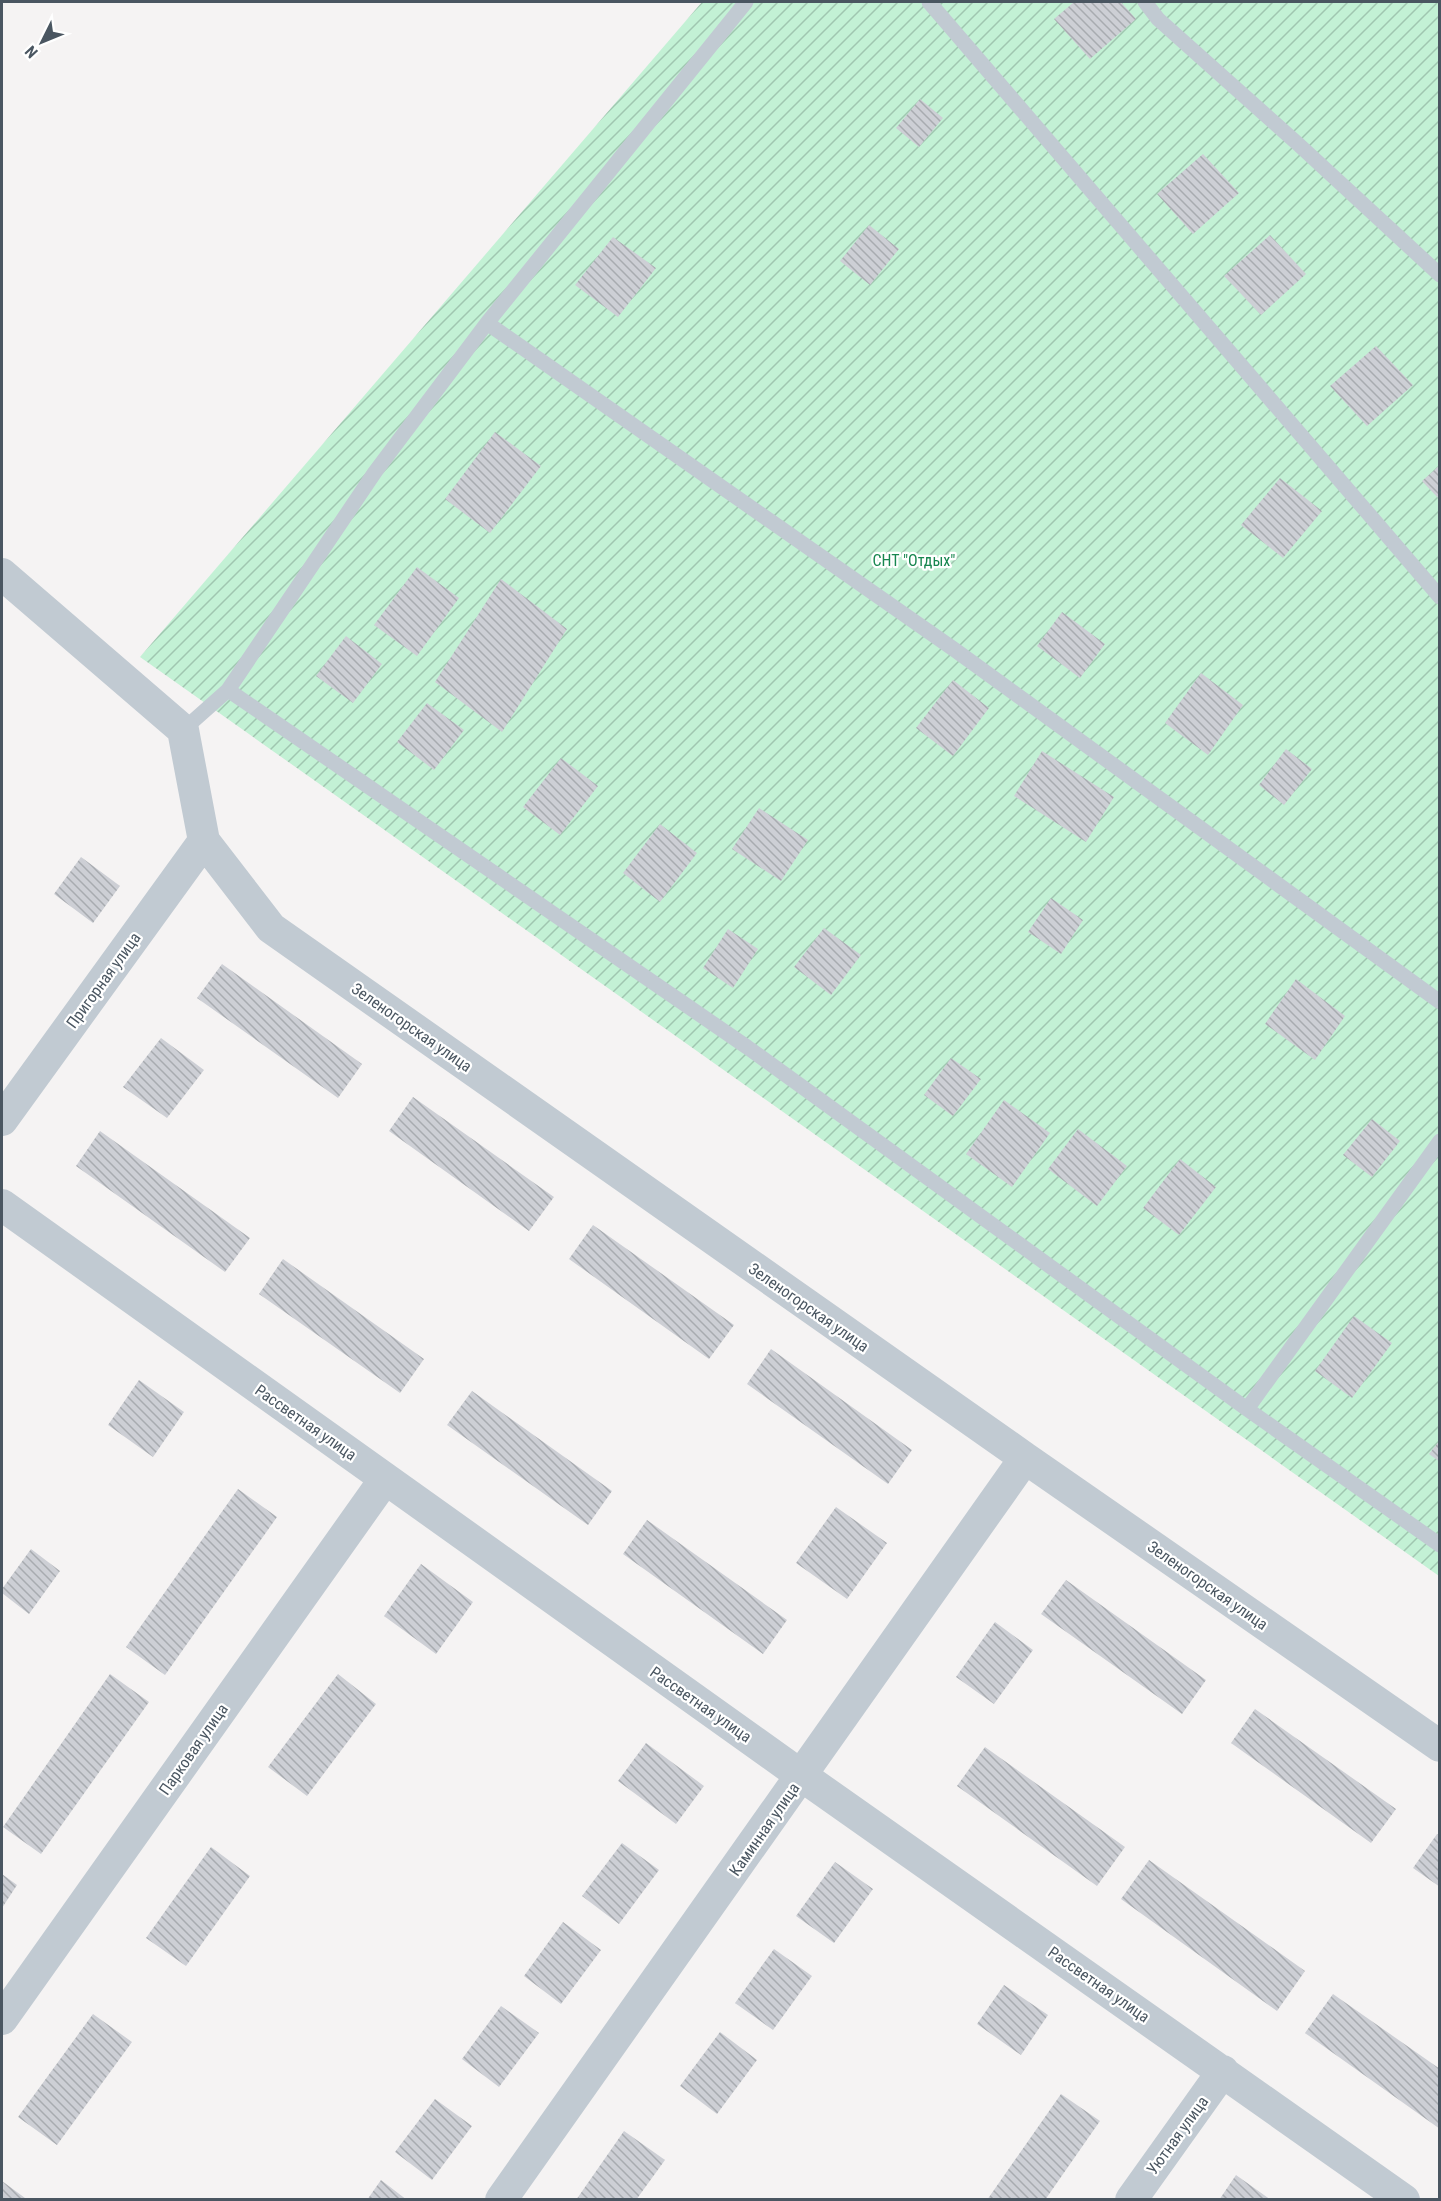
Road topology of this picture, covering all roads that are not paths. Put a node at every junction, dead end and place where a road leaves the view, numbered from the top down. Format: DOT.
graph roads {
  1 [pos="746,2"];
  2 [pos="929,2"];
  3 [pos="1145,2"];
  4 [pos="1440,275"];
  5 [pos="487,323"];
  6 [pos="2,574"];
  7 [pos="1440,597"];
  8 [pos="228,690"];
  9 [pos="183,730"];
  10 [pos="204,841"];
  11 [pos="1440,1002"];
  12 [pos="2,1120"];
  13 [pos="1440,1141"];
  14 [pos="2,1205"];
  15 [pos="1247,1409"];
  16 [pos="1025,1458"];
  17 [pos="385,1479"];
  18 [pos="1440,1545"];
  19 [pos="1440,1746"];
  20 [pos="802,1776"];
  21 [pos="2,2019"];
  22 [pos="1223,2071"];
  23 [pos="501,2199"];
  24 [pos="1131,2199"];
  25 [pos="1404,2199"];
  1 -- 5 [label="lane"];
  2 -- 7 [label="lane"];
  3 -- 4 [label="lane"];
  5 -- 8 [label="lane"];
  5 -- 11 [label="lane"];
  6 -- 9 [label="street"];
  8 -- 9 [label="lane"];
  8 -- 15 [label="lane"];
  9 -- 10 [label="street"];
  10 -- 12 [label="street, Пригорная улица"];
  10 -- 16 [label="street, Зеленогорская улица"];
  13 -- 15 [label="lane"];
  14 -- 17 [label="street, Рассветная улица"];
  15 -- 18 [label="lane"];
  16 -- 19 [label="street, Зеленогорская улица"];
  16 -- 20 [label="street, Каминная улица"];
  17 -- 20 [label="street, Рассветная улица"];
  17 -- 21 [label="street, Парковая улица"];
  20 -- 22 [label="street, Рассветная улица"];
  20 -- 23 [label="street, Каминная улица"];
  22 -- 24 [label="street, Уютная улица"];
  22 -- 25 [label="street, Рассветная улица"];
}
